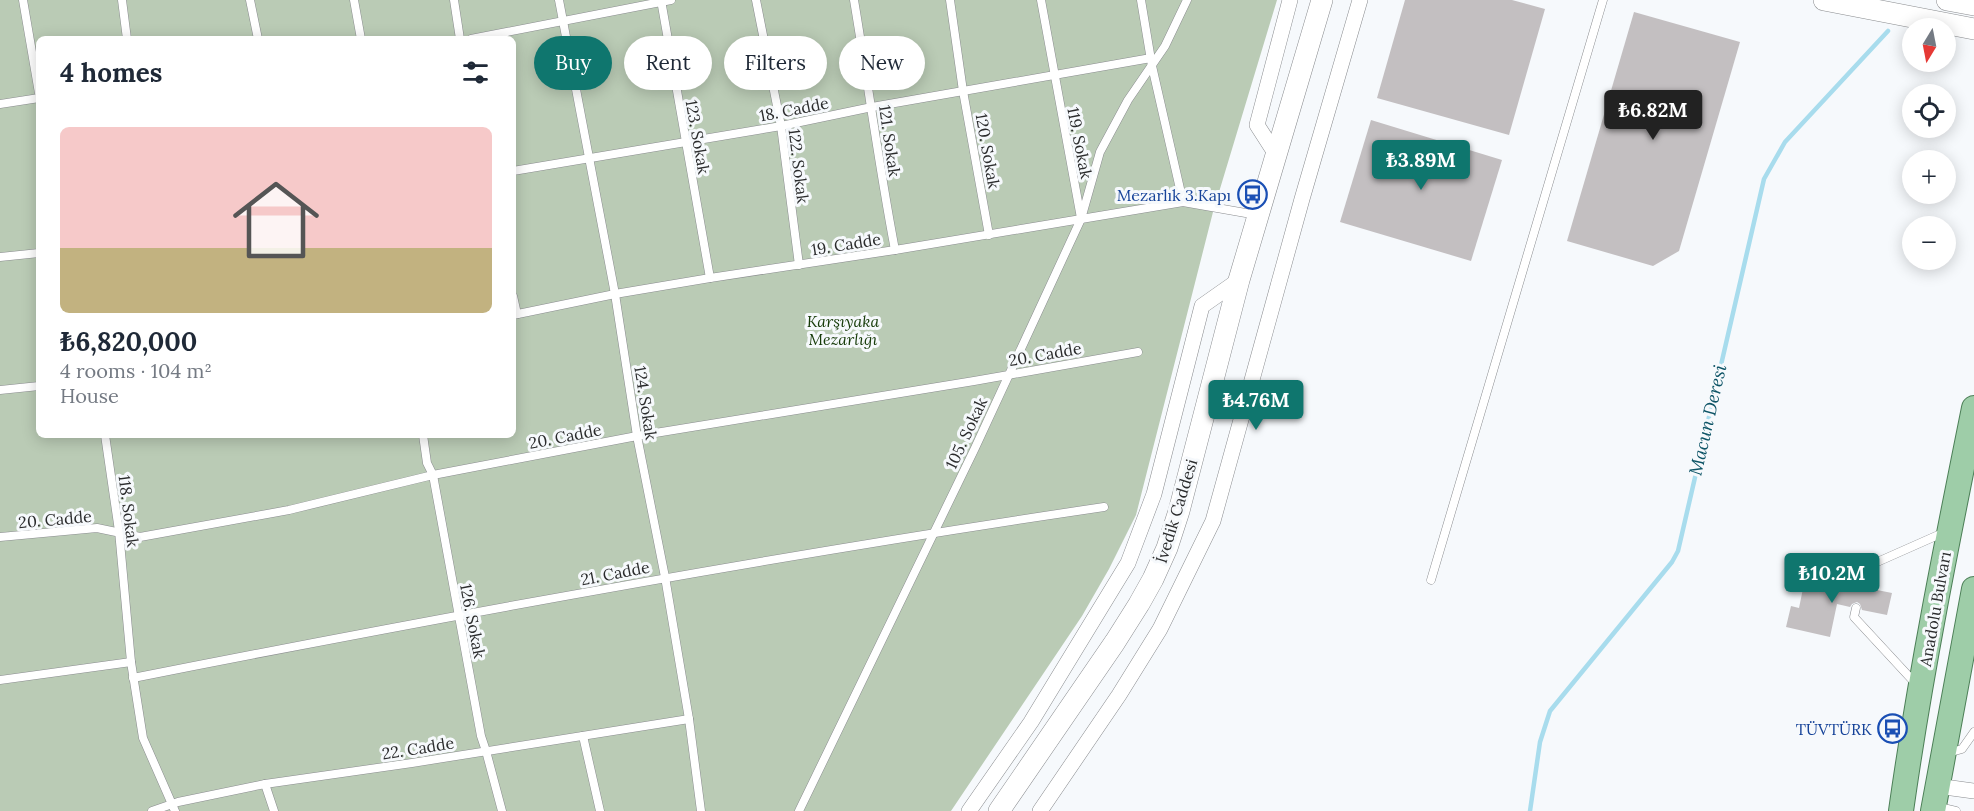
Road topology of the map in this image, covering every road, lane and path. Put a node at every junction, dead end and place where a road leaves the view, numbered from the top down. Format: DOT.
graph roads {
  1 [pos="23,0"];
  2 [pos="122,0"];
  3 [pos="250,0"];
  4 [pos="354,0"];
  5 [pos="454,0"];
  6 [pos="559,0"];
  7 [pos="756,0"];
  8 [pos="854,0"];
  9 [pos="950,0"];
  10 [pos="1041,0"];
  11 [pos="1141,0"];
  12 [pos="1187,0"];
  13 [pos="1290,0"];
  14 [pos="1322,0"];
  15 [pos="1360,0"];
  16 [pos="1604,0"];
  17 [pos="1824,0"];
  18 [pos="1947,0"];
  19 [pos="665,1"];
  20 [pos="1974,5"];
  21 [pos="1907,8"];
  22 [pos="562,22"];
  23 [pos="1974,28"];
  24 [pos="127,36"];
  25 [pos="257,36"];
  26 [pos="360,36"];
  27 [pos="460,36"];
  28 [pos="487,36"];
  29 [pos="1151,62"];
  30 [pos="36,76"];
  31 [pos="1054,76"];
  32 [pos="963,91"];
  33 [pos="36,98"];
  34 [pos="0,104"];
  35 [pos="872,107"];
  36 [pos="781,126"];
  37 [pos="686,142"];
  38 [pos="1275,153"];
  39 [pos="590,157"];
  40 [pos="516,170"];
  41 [pos="1183,202"];
  42 [pos="1257,215"];
  43 [pos="1081,219"];
  44 [pos="989,235"];
  45 [pos="895,250"];
  46 [pos="36,253"];
  47 [pos="0,257"];
  48 [pos="799,265"];
  49 [pos="710,278"];
  50 [pos="1239,280"];
  51 [pos="615,294"];
  52 [pos="516,315"];
  53 [pos="1138,351"];
  54 [pos="1008,374"];
  55 [pos="36,386"];
  56 [pos="0,390"];
  57 [pos="1974,408"];
  58 [pos="637,436"];
  59 [pos="105,438"];
  60 [pos="423,438"];
  61 [pos="433,475"];
  62 [pos="1104,507"];
  63 [pos="1949,530"];
  64 [pos="119,531"];
  65 [pos="934,532"];
  66 [pos="0,537"];
  67 [pos="665,577"];
  68 [pos="1431,580"];
  69 [pos="1861,586"];
  70 [pos="1974,589"];
  71 [pos="1856,608"];
  72 [pos="458,616"];
  73 [pos="131,662"];
  74 [pos="133,678"];
  75 [pos="0,680"];
  76 [pos="1921,688"];
  77 [pos="689,719"];
  78 [pos="1974,732"];
  79 [pos="1913,734"];
  80 [pos="583,736"];
  81 [pos="486,751"];
  82 [pos="1943,753"];
  83 [pos="266,784"];
  84 [pos="1974,791"];
  85 [pos="1940,804"];
  86 [pos="174,808"];
  87 [pos="152,811"];
  88 [pos="274,811"];
  89 [pos="502,811"];
  90 [pos="600,811"];
  91 [pos="701,811"];
  92 [pos="799,811"];
  93 [pos="969,811"];
  94 [pos="999,811"];
  95 [pos="1040,811"];
  96 [pos="1888,811"];
  97 [pos="1901,811"];
  1 -- 30 [label="lane"];
  2 -- 24 [label="lane"];
  3 -- 25 [label="lane"];
  4 -- 26 [label="lane"];
  5 -- 27 [label="lane"];
  6 -- 22 [label="lane, 124. Sokak"];
  7 -- 36 [label="lane, 122. Sokak"];
  8 -- 35 [label="lane, 121. Sokak"];
  9 -- 32 [label="lane, 120. Sokak"];
  10 -- 31 [label="lane, 119. Sokak"];
  11 -- 29 [label="lane"];
  12 -- 29 [label="lane, 105. Sokak"];
  13 -- 38 [label="street"];
  14 -- 38 [label="main road, İvedik Caddesi"];
  15 -- 95 [label="street"];
  16 -- 68 [label="lane"];
  17 -- 21 [label="main road"];
  18 -- 20 [label="main road"];
  19 -- 22 [label="lane"];
  19 -- 37 [label="lane, 123. Sokak"];
  21 -- 23 [label="main road"];
  22 -- 28 [label="lane"];
  22 -- 39 [label="lane, 124. Sokak"];
  29 -- 31 [label="lane, 18. Cadde"];
  29 -- 41 [label="lane"];
  29 -- 43 [label="lane, 105. Sokak"];
  31 -- 32 [label="lane, 18. Cadde"];
  31 -- 43 [label="lane, 119. Sokak"];
  32 -- 35 [label="lane, 18. Cadde"];
  32 -- 44 [label="lane, 120. Sokak"];
  33 -- 34 [label="lane"];
  35 -- 36 [label="lane, 18. Cadde"];
  35 -- 45 [label="lane, 121. Sokak"];
  36 -- 37 [label="lane, 18. Cadde"];
  36 -- 48 [label="lane, 122. Sokak"];
  37 -- 39 [label="lane, 18. Cadde"];
  37 -- 49 [label="lane, 123. Sokak"];
  38 -- 42 [label="main road, İvedik Caddesi"];
  39 -- 40 [label="lane, 18. Cadde"];
  39 -- 51 [label="lane, 124. Sokak"];
  41 -- 42 [label="lane, 19. Cadde"];
  41 -- 43 [label="lane, 19. Cadde"];
  42 -- 50 [label="main road, İvedik Caddesi"];
  43 -- 44 [label="lane, 19. Cadde"];
  43 -- 54 [label="lane, 105. Sokak"];
  44 -- 45 [label="lane, 19. Cadde"];
  45 -- 48 [label="lane, 19. Cadde"];
  46 -- 47 [label="lane"];
  48 -- 49 [label="lane, 19. Cadde"];
  49 -- 51 [label="lane, 19. Cadde"];
  50 -- 93 [label="street"];
  50 -- 94 [label="main road, İvedik Caddesi"];
  51 -- 52 [label="lane, 19. Cadde"];
  51 -- 58 [label="lane, 124. Sokak"];
  53 -- 54 [label="lane, 20. Cadde"];
  54 -- 58 [label="lane, 20. Cadde"];
  54 -- 65 [label="lane, 105. Sokak"];
  55 -- 56 [label="lane"];
  57 -- 63 [label="main road, Anadolu Bulvarı"];
  58 -- 61 [label="lane, 20. Cadde"];
  58 -- 67 [label="lane, 124. Sokak"];
  59 -- 64 [label="lane, 118. Sokak"];
  60 -- 61 [label="lane, 126. Sokak"];
  61 -- 64 [label="lane, 20. Cadde"];
  61 -- 72 [label="lane, 126. Sokak"];
  62 -- 65 [label="lane, 21. Cadde"];
  63 -- 69 [label="lane"];
  63 -- 76 [label="main road, Anadolu Bulvarı"];
  64 -- 66 [label="lane, 20. Cadde"];
  64 -- 73 [label="lane, 118. Sokak"];
  65 -- 67 [label="lane, 21. Cadde"];
  65 -- 92 [label="lane, 105. Sokak"];
  67 -- 72 [label="lane, 21. Cadde"];
  67 -- 77 [label="lane, 124. Sokak"];
  70 -- 82 [label="main road, Anadolu Bulvarı"];
  71 -- 76 [label="lane"];
  72 -- 74 [label="lane, 21. Cadde"];
  72 -- 81 [label="lane, 126. Sokak"];
  73 -- 74 [label="lane, 118. Sokak"];
  73 -- 75 [label="lane"];
  74 -- 86 [label="lane, 118. Sokak"];
  76 -- 79 [label="main road, Anadolu Bulvarı"];
  77 -- 80 [label="lane, 22. Cadde"];
  77 -- 91 [label="lane, 124. Sokak"];
  78 -- 82 [label="lane"];
  79 -- 96 [label="main road"];
  79 -- 97 [label="main road, Anadolu Bulvarı"];
  80 -- 81 [label="lane, 22. Cadde"];
  80 -- 90 [label="lane"];
  81 -- 83 [label="lane, 22. Cadde"];
  81 -- 89 [label="lane, 126. Sokak"];
  82 -- 85 [label="main road, Anadolu Bulvarı"];
  83 -- 86 [label="lane, 22. Cadde"];
  83 -- 88 [label="lane"];
  84 -- 85 [label="street"];
  86 -- 87 [label="lane, 22. Cadde"];
}
